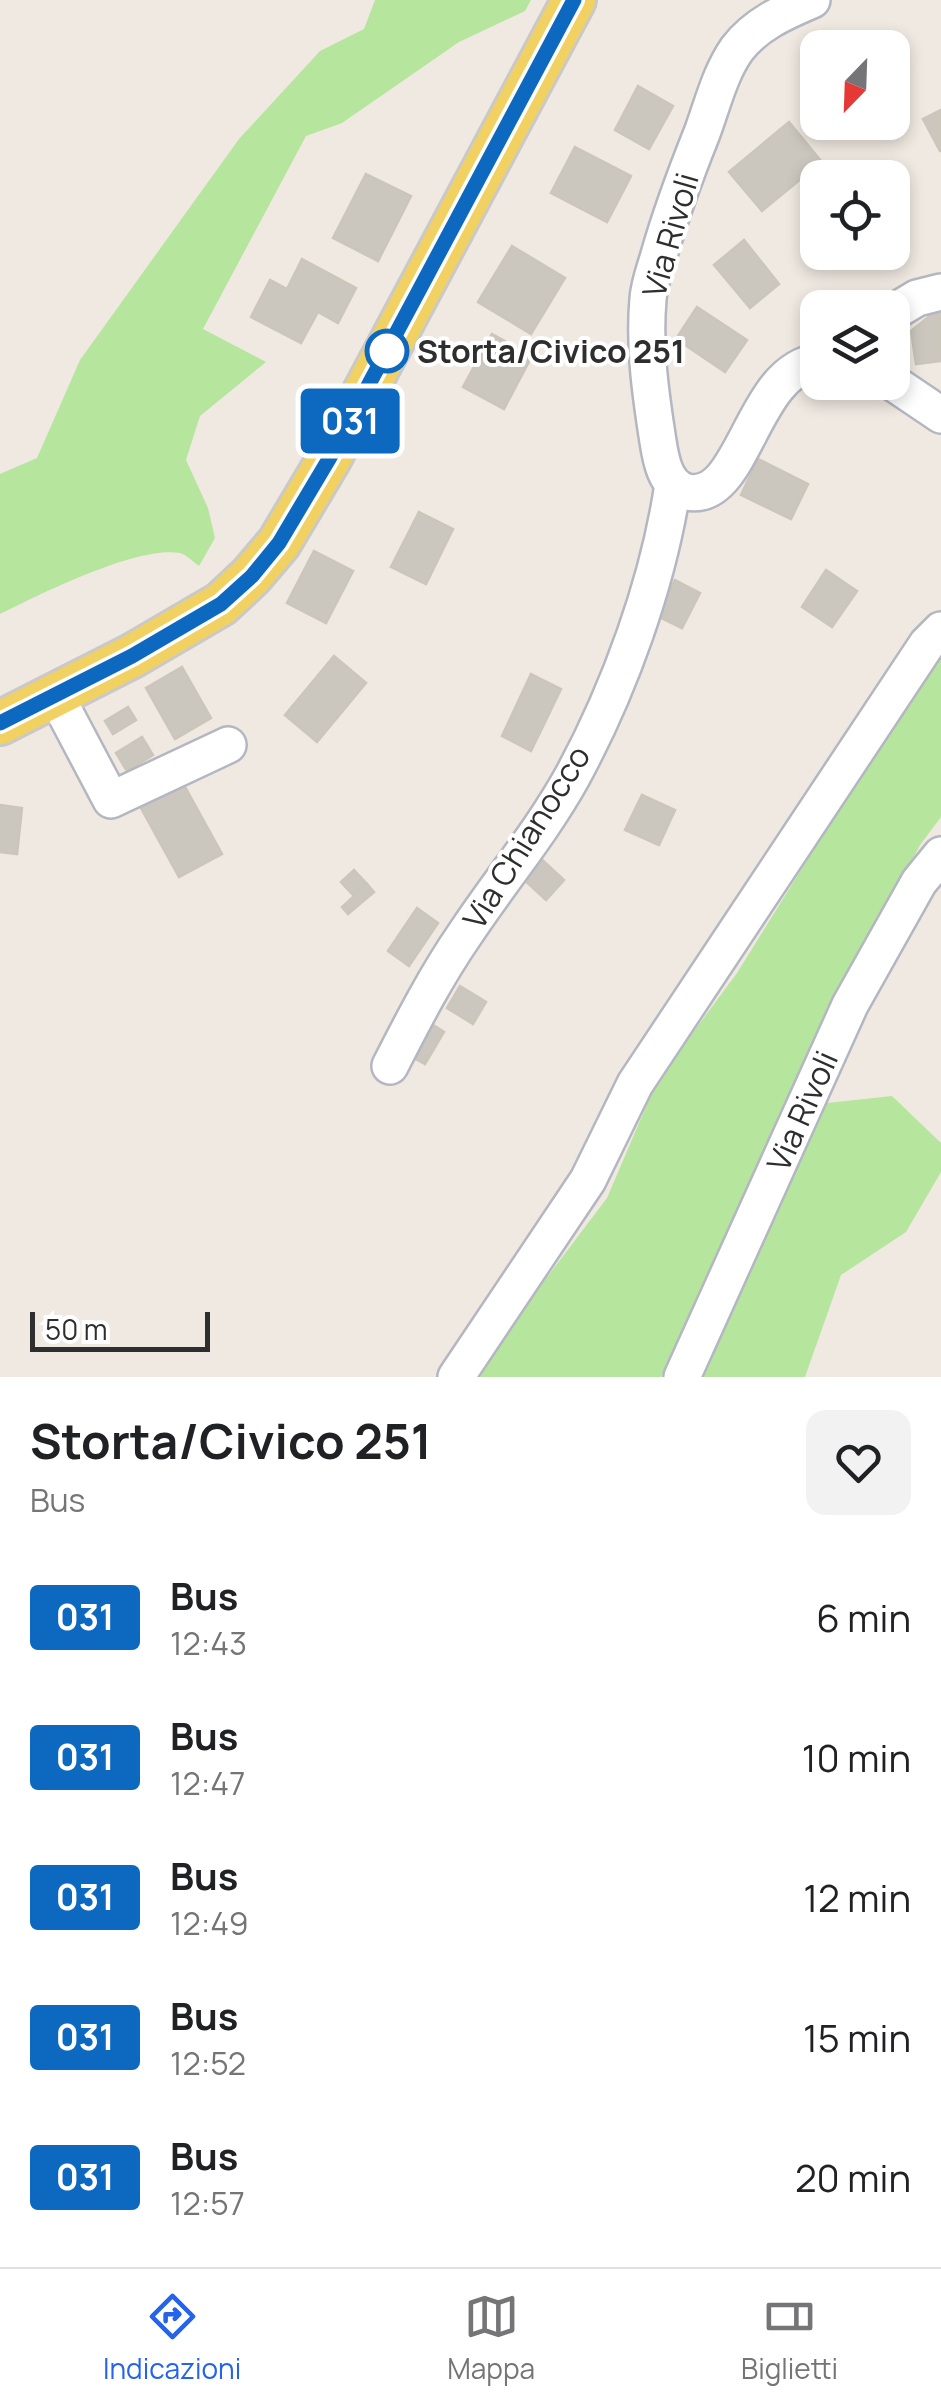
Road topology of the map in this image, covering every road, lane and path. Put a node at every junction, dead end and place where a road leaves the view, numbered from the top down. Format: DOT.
graph roads {
  1 [pos="574,0"];
  2 [pos="812,0"];
  3 [pos="941,292"];
  4 [pos="910,302"];
  5 [pos="800,367"];
  6 [pos="910,394"];
  7 [pos="941,415"];
  8 [pos="673,484"];
  9 [pos="941,630"];
  10 [pos="55,694"];
  11 [pos="0,723"];
  12 [pos="228,745"];
  13 [pos="941,855"];
  14 [pos="390,1066"];
  15 [pos="456,1377"];
  16 [pos="682,1377"];
  1 -- 10 [label="main road"];
  2 -- 8 [label="street, Via Rivoli"];
  3 -- 4 [label="street"];
  5 -- 8 [label="street"];
  6 -- 7 [label="street"];
  8 -- 14 [label="street, Via Chianocco"];
  9 -- 15 [label="street"];
  10 -- 11 [label="main road"];
  10 -- 12 [label="street"];
  13 -- 16 [label="street, Via Rivoli"];
}
